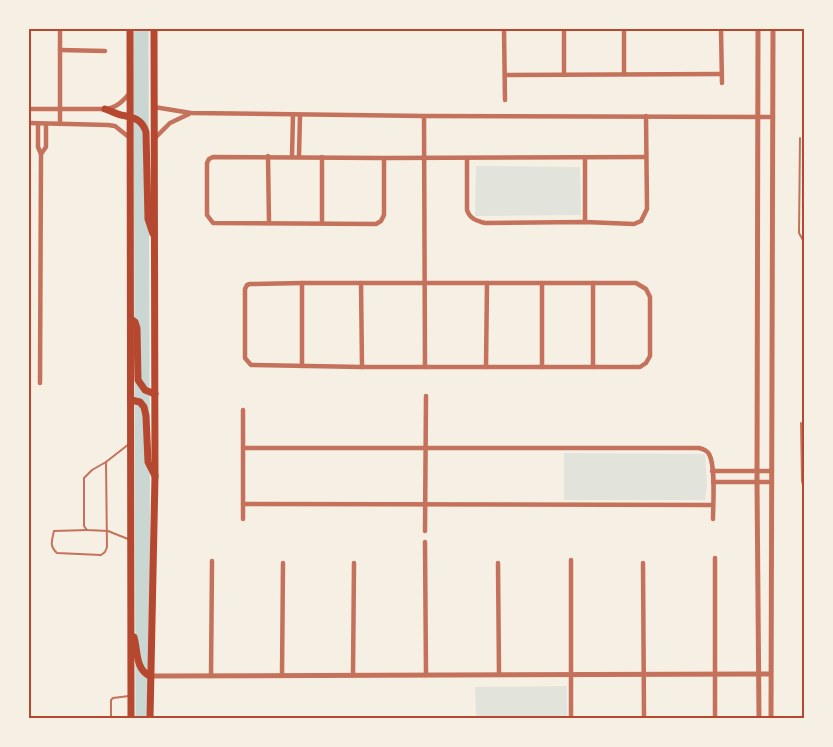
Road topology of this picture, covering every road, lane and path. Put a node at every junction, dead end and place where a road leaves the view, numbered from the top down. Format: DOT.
graph roads {
  1 [pos="60,29"];
  2 [pos="130,29"];
  3 [pos="154,29"];
  4 [pos="504,29"];
  5 [pos="564,29"];
  6 [pos="624,29"];
  7 [pos="721,29"];
  8 [pos="758,29"];
  9 [pos="773,29"];
  10 [pos="60,50"];
  11 [pos="105,51"];
  12 [pos="624,74"];
  13 [pos="722,74"];
  14 [pos="504,75"];
  15 [pos="564,75"];
  16 [pos="722,83"];
  17 [pos="130,94"];
  18 [pos="505,100"];
  19 [pos="154,108"];
  20 [pos="29,109"];
  21 [pos="60,110"];
  22 [pos="106,110"];
  23 [pos="191,113"];
  24 [pos="293,115"];
  25 [pos="300,115"];
  26 [pos="130,116"];
  27 [pos="424,116"];
  28 [pos="646,116"];
  29 [pos="759,117"];
  30 [pos="773,117"];
  31 [pos="29,123"];
  32 [pos="38,124"];
  33 [pos="46,124"];
  34 [pos="60,124"];
  35 [pos="130,138"];
  36 [pos="800,138"];
  37 [pos="154,140"];
  38 [pos="41,154"];
  39 [pos="268,156"];
  40 [pos="292,156"];
  41 [pos="299,156"];
  42 [pos="322,157"];
  43 [pos="646,157"];
  44 [pos="384,158"];
  45 [pos="425,158"];
  46 [pos="467,158"];
  47 [pos="585,158"];
  48 [pos="585,222"];
  49 [pos="269,223"];
  50 [pos="322,223"];
  51 [pos="154,236"];
  52 [pos="804,242"];
  53 [pos="302,283"];
  54 [pos="362,283"];
  55 [pos="425,283"];
  56 [pos="487,283"];
  57 [pos="542,283"];
  58 [pos="593,283"];
  59 [pos="131,319"];
  60 [pos="302,366"];
  61 [pos="362,367"];
  62 [pos="426,367"];
  63 [pos="486,367"];
  64 [pos="542,367"];
  65 [pos="593,367"];
  66 [pos="40,383"];
  67 [pos="155,394"];
  68 [pos="426,396"];
  69 [pos="131,400"];
  70 [pos="243,410"];
  71 [pos="801,423"];
  72 [pos="131,442"];
  73 [pos="243,448"];
  74 [pos="426,449"];
  75 [pos="106,462"];
  76 [pos="712,471"];
  77 [pos="758,471"];
  78 [pos="772,471"];
  79 [pos="155,476"];
  80 [pos="713,482"];
  81 [pos="757,482"];
  82 [pos="771,482"];
  83 [pos="804,489"];
  84 [pos="243,504"];
  85 [pos="425,505"];
  86 [pos="713,505"];
  87 [pos="243,519"];
  88 [pos="713,519"];
  89 [pos="87,530"];
  90 [pos="425,530"];
  91 [pos="108,531"];
  92 [pos="804,539"];
  93 [pos="131,540"];
  94 [pos="425,542"];
  95 [pos="804,546"];
  96 [pos="715,558"];
  97 [pos="571,560"];
  98 [pos="212,561"];
  99 [pos="498,562"];
  100 [pos="283,563"];
  101 [pos="354,563"];
  102 [pos="643,563"];
  103 [pos="131,627"];
  104 [pos="644,674"];
  105 [pos="715,674"];
  106 [pos="759,674"];
  107 [pos="770,674"];
  108 [pos="353,675"];
  109 [pos="426,675"];
  110 [pos="499,675"];
  111 [pos="571,675"];
  112 [pos="150,676"];
  113 [pos="211,676"];
  114 [pos="282,676"];
  115 [pos="131,696"];
  116 [pos="111,718"];
  117 [pos="131,718"];
  118 [pos="150,718"];
  119 [pos="571,718"];
  120 [pos="644,718"];
  121 [pos="715,718"];
  122 [pos="759,718"];
  123 [pos="771,718"];
  1 -- 10 [label="street"];
  2 -- 17 [label="main road"];
  3 -- 19 [label="main road"];
  4 -- 14 [label="street"];
  5 -- 15 [label="street"];
  6 -- 12 [label="street"];
  7 -- 13 [label="street"];
  8 -- 29 [label="street"];
  9 -- 30 [label="street"];
  10 -- 11 [label="street"];
  10 -- 21 [label="street"];
  12 -- 13 [label="street"];
  12 -- 15 [label="street"];
  13 -- 16 [label="street"];
  14 -- 15 [label="street"];
  14 -- 18 [label="street"];
  17 -- 22 [label="street"];
  17 -- 26 [label="main road"];
  19 -- 23 [label="street"];
  19 -- 37 [label="main road"];
  20 -- 21 [label="street"];
  21 -- 22 [label="street"];
  21 -- 34 [label="street"];
  22 -- 26 [label="main road"];
  23 -- 24 [label="street"];
  23 -- 37 [label="street"];
  24 -- 25 [label="street"];
  24 -- 40 [label="street"];
  25 -- 27 [label="street"];
  25 -- 41 [label="street"];
  26 -- 35 [label="main road"];
  26 -- 51 [label="main road"];
  27 -- 28 [label="street"];
  27 -- 45 [label="street"];
  28 -- 29 [label="street"];
  28 -- 43 [label="street"];
  29 -- 30 [label="street"];
  29 -- 77 [label="street"];
  30 -- 78 [label="street"];
  31 -- 32 [label="street"];
  32 -- 33 [label="street"];
  32 -- 38 [label="street"];
  33 -- 34 [label="street"];
  33 -- 38 [label="street"];
  34 -- 35 [label="street"];
  35 -- 59 [label="main road"];
  36 -- 52 [label="lane"];
  37 -- 51 [label="main road"];
  38 -- 66 [label="street"];
  39 -- 40 [label="street"];
  39 -- 49 [label="street"];
  39 -- 49 [label="street"];
  40 -- 41 [label="street"];
  41 -- 42 [label="street"];
  42 -- 44 [label="street"];
  42 -- 50 [label="street"];
  43 -- 47 [label="street"];
  43 -- 48 [label="street"];
  44 -- 45 [label="street"];
  44 -- 50 [label="street"];
  45 -- 46 [label="street"];
  45 -- 55 [label="street"];
  46 -- 47 [label="street"];
  46 -- 48 [label="street"];
  47 -- 48 [label="street"];
  49 -- 50 [label="street"];
  51 -- 67 [label="main road"];
  53 -- 54 [label="street"];
  53 -- 60 [label="street"];
  53 -- 60 [label="street"];
  54 -- 55 [label="street"];
  54 -- 61 [label="street"];
  55 -- 56 [label="street"];
  55 -- 62 [label="street"];
  56 -- 57 [label="street"];
  56 -- 63 [label="street"];
  57 -- 58 [label="street"];
  57 -- 64 [label="street"];
  58 -- 65 [label="street"];
  58 -- 65 [label="street"];
  59 -- 67 [label="main road"];
  59 -- 69 [label="main road"];
  60 -- 61 [label="street"];
  61 -- 62 [label="street"];
  62 -- 63 [label="street"];
  63 -- 64 [label="street"];
  64 -- 65 [label="street"];
  67 -- 79 [label="main road"];
  68 -- 74 [label="street"];
  69 -- 72 [label="main road"];
  69 -- 79 [label="main road"];
  70 -- 73 [label="street"];
  71 -- 83 [label="lane"];
  72 -- 75 [label="lane"];
  72 -- 93 [label="main road"];
  73 -- 74 [label="street"];
  73 -- 84 [label="street"];
  74 -- 76 [label="street"];
  74 -- 85 [label="street"];
  75 -- 89 [label="lane"];
  75 -- 91 [label="lane"];
  76 -- 77 [label="street"];
  76 -- 80 [label="street"];
  77 -- 78 [label="street"];
  77 -- 81 [label="street"];
  78 -- 82 [label="street"];
  79 -- 112 [label="main road"];
  80 -- 81 [label="street"];
  80 -- 86 [label="street"];
  81 -- 82 [label="street"];
  81 -- 106 [label="street"];
  82 -- 107 [label="street"];
  84 -- 85 [label="street"];
  84 -- 87 [label="street"];
  85 -- 86 [label="street"];
  85 -- 90 [label="street"];
  86 -- 88 [label="street"];
  89 -- 91 [label="lane"];
  89 -- 91 [label="lane"];
  91 -- 93 [label="lane"];
  92 -- 95 [label="lane"];
  93 -- 103 [label="main road"];
  94 -- 109 [label="street"];
  96 -- 105 [label="street"];
  97 -- 111 [label="street"];
  98 -- 113 [label="street"];
  99 -- 110 [label="street"];
  100 -- 114 [label="street"];
  101 -- 108 [label="street"];
  102 -- 104 [label="street"];
  103 -- 112 [label="main road"];
  103 -- 115 [label="main road"];
  104 -- 105 [label="street"];
  104 -- 111 [label="street"];
  104 -- 120 [label="street"];
  105 -- 106 [label="street"];
  105 -- 121 [label="street"];
  106 -- 107 [label="street"];
  106 -- 122 [label="street"];
  107 -- 123 [label="street"];
  108 -- 109 [label="street"];
  108 -- 114 [label="street"];
  109 -- 110 [label="street"];
  110 -- 111 [label="street"];
  111 -- 119 [label="street"];
  112 -- 113 [label="street"];
  112 -- 118 [label="main road"];
  113 -- 114 [label="street"];
  115 -- 116 [label="lane"];
  115 -- 117 [label="main road"];
}
